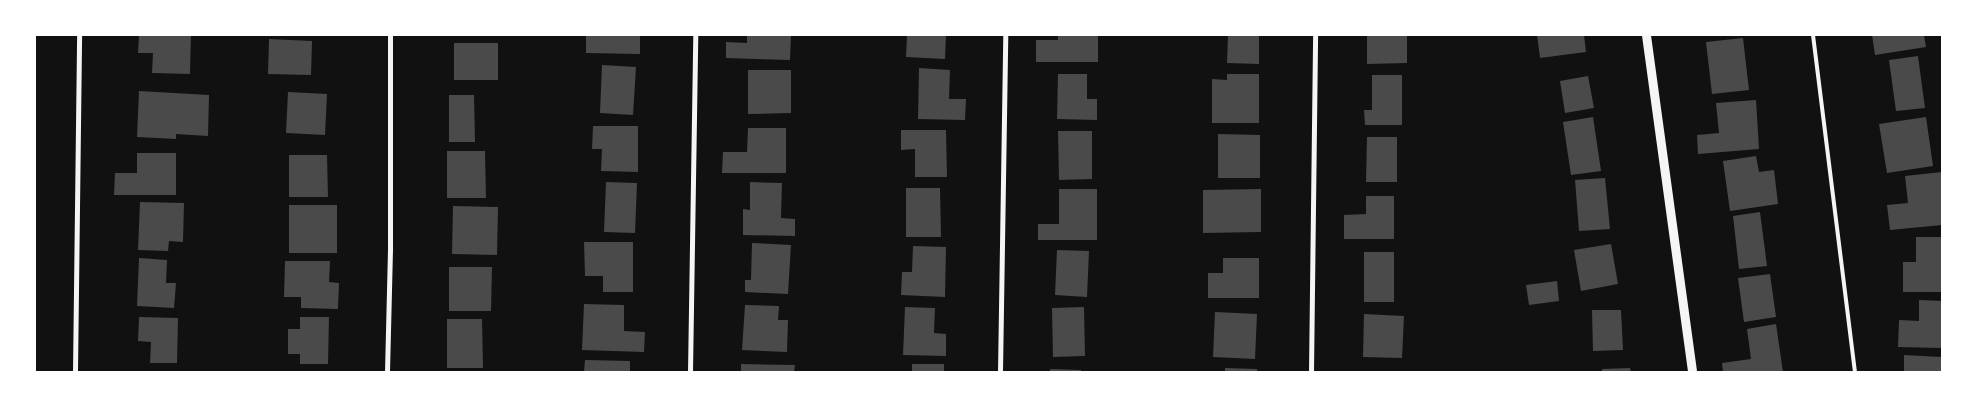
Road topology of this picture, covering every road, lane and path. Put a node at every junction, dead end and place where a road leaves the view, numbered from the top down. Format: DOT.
graph roads {
  1 [pos="79,35"];
  2 [pos="390,35"];
  3 [pos="695,35"];
  4 [pos="1005,35"];
  5 [pos="1315,35"];
  6 [pos="1646,35"];
  7 [pos="1813,35"];
  8 [pos="75,372"];
  9 [pos="387,372"];
  10 [pos="690,372"];
  11 [pos="1000,372"];
  12 [pos="1311,372"];
  13 [pos="1692,372"];
  14 [pos="1854,372"];
  1 -- 8 [label="street"];
  2 -- 9 [label="street"];
  3 -- 10 [label="street"];
  4 -- 11 [label="street"];
  5 -- 12 [label="street"];
  6 -- 13 [label="street"];
  7 -- 14 [label="lane"];
}
